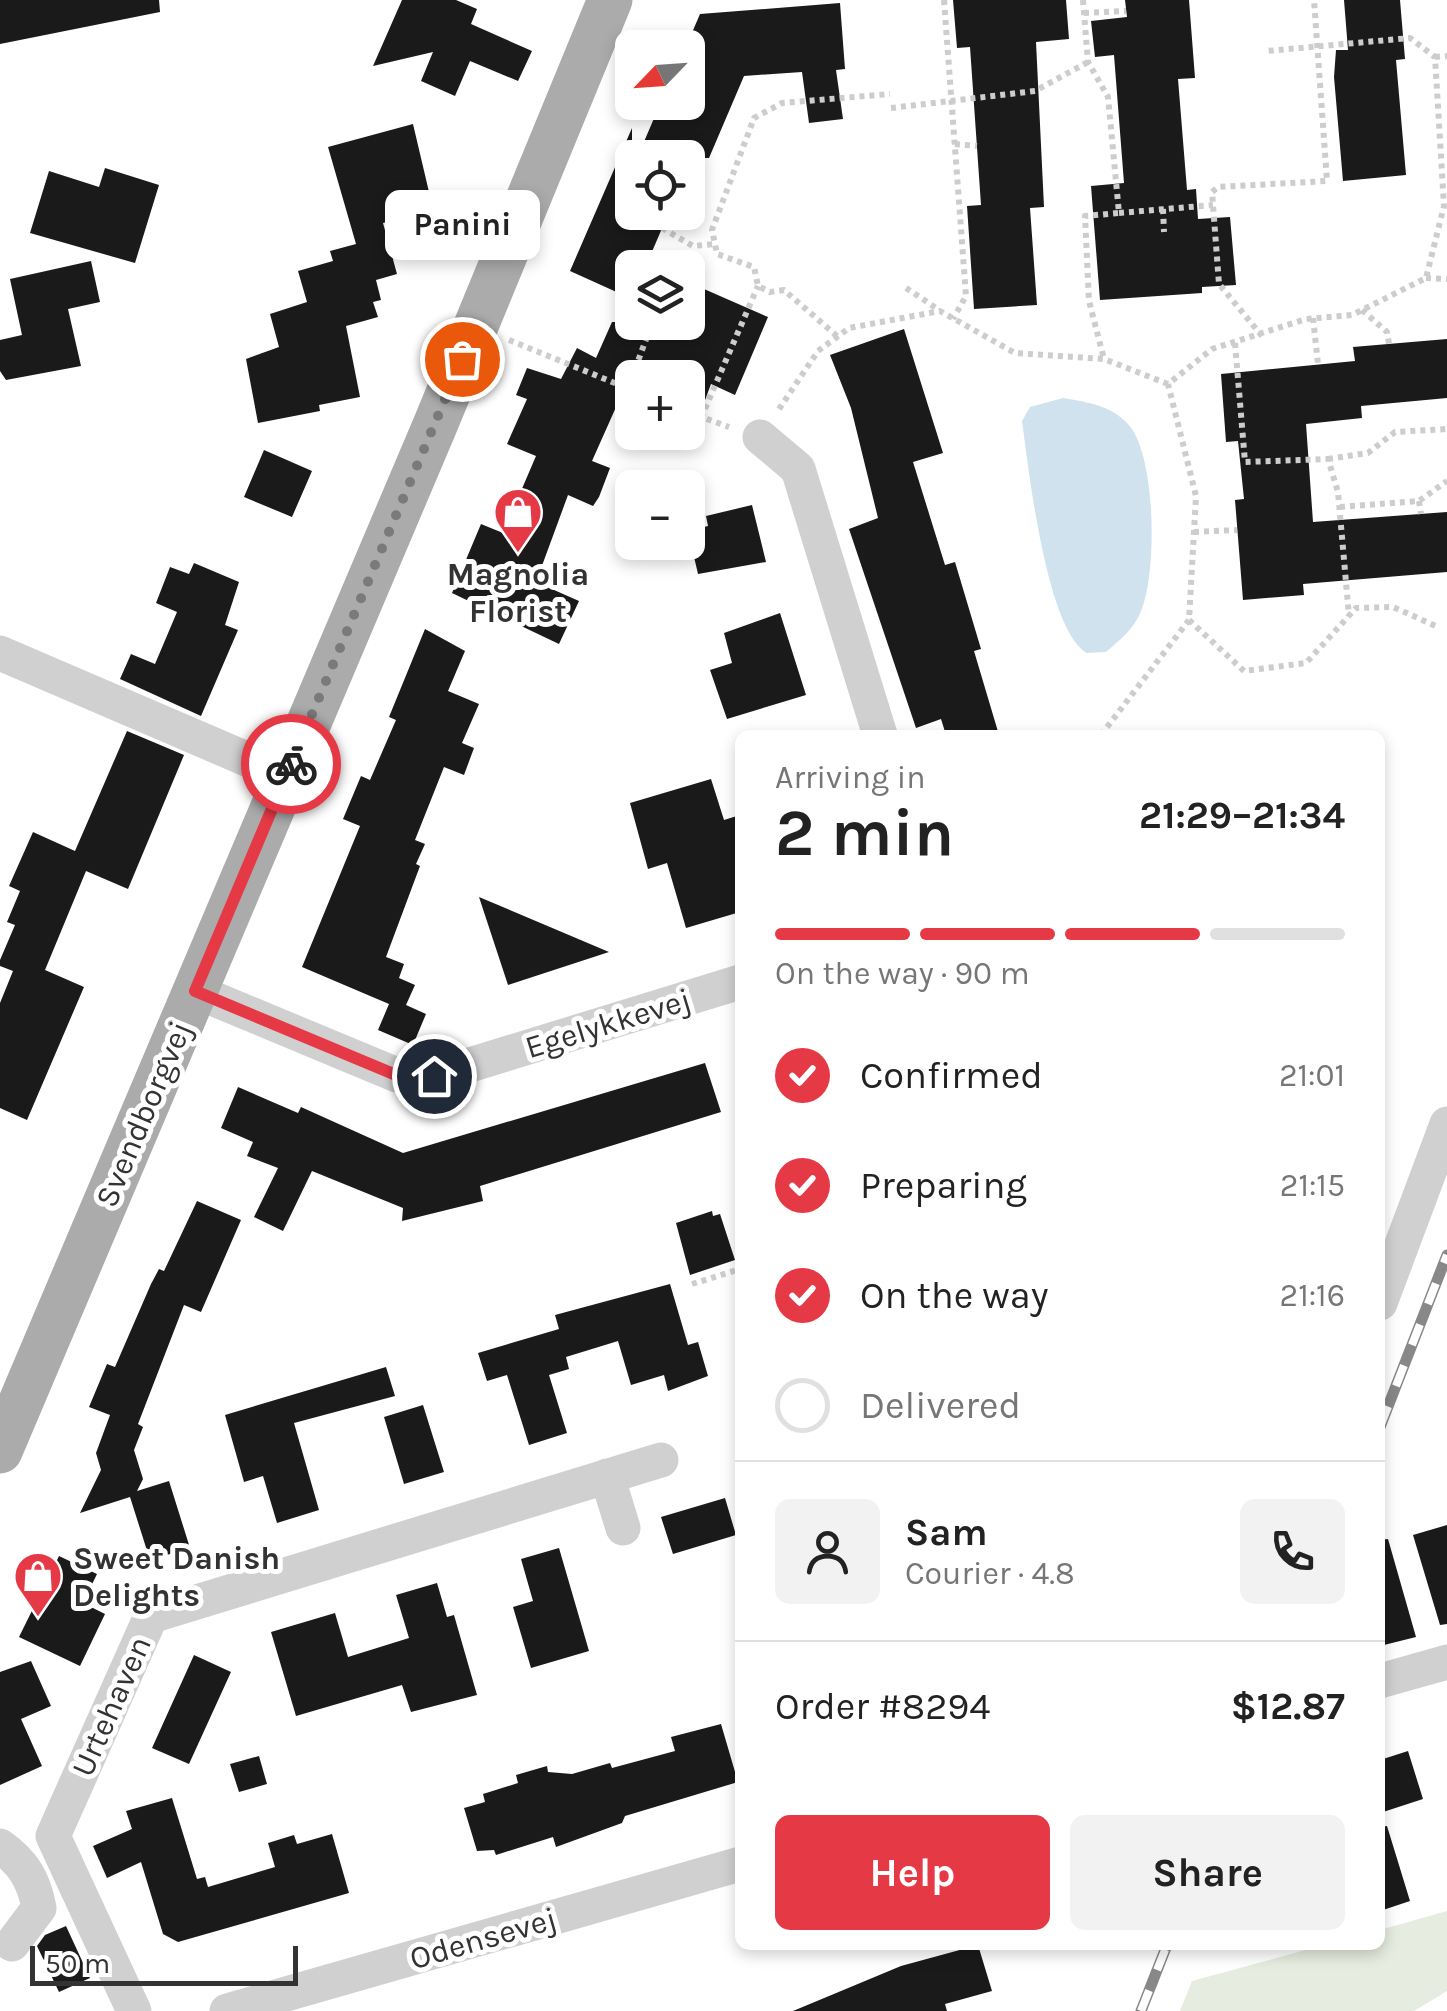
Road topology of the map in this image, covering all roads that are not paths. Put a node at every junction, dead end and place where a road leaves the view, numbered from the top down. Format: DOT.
graph roads {
  1 [pos="608,1"];
  2 [pos="760,437"];
  3 [pos="0,653"];
  4 [pos="878,730"];
  5 [pos="286,776"];
  6 [pos="735,984"];
  7 [pos="195,991"];
  8 [pos="1447,1124"];
  9 [pos="1385,1289"];
  10 [pos="0,1451"];
  11 [pos="661,1460"];
  12 [pos="607,1476"];
  13 [pos="623,1528"];
  14 [pos="1447,1662"];
  15 [pos="1385,1680"];
  16 [pos="0,1846"];
  17 [pos="735,1865"];
  18 [pos="12,1944"];
  19 [pos="134,2011"];
  20 [pos="226,2011"];
  1 -- 5 [label="main road, Svendborgvej"];
  2 -- 4 [label="street"];
  3 -- 5 [label="street"];
  5 -- 7 [label="main road, Svendborgvej"];
  6 -- 7 [label="street, Egelykkevej"];
  7 -- 10 [label="main road, Svendborgvej"];
  8 -- 9 [label="street"];
  11 -- 12 [label="street, Urtehaven"];
  12 -- 13 [label="street"];
  12 -- 19 [label="street, Urtehaven"];
  14 -- 15 [label="street"];
  16 -- 18 [label="street"];
  17 -- 20 [label="street, Odensevej"];
}
